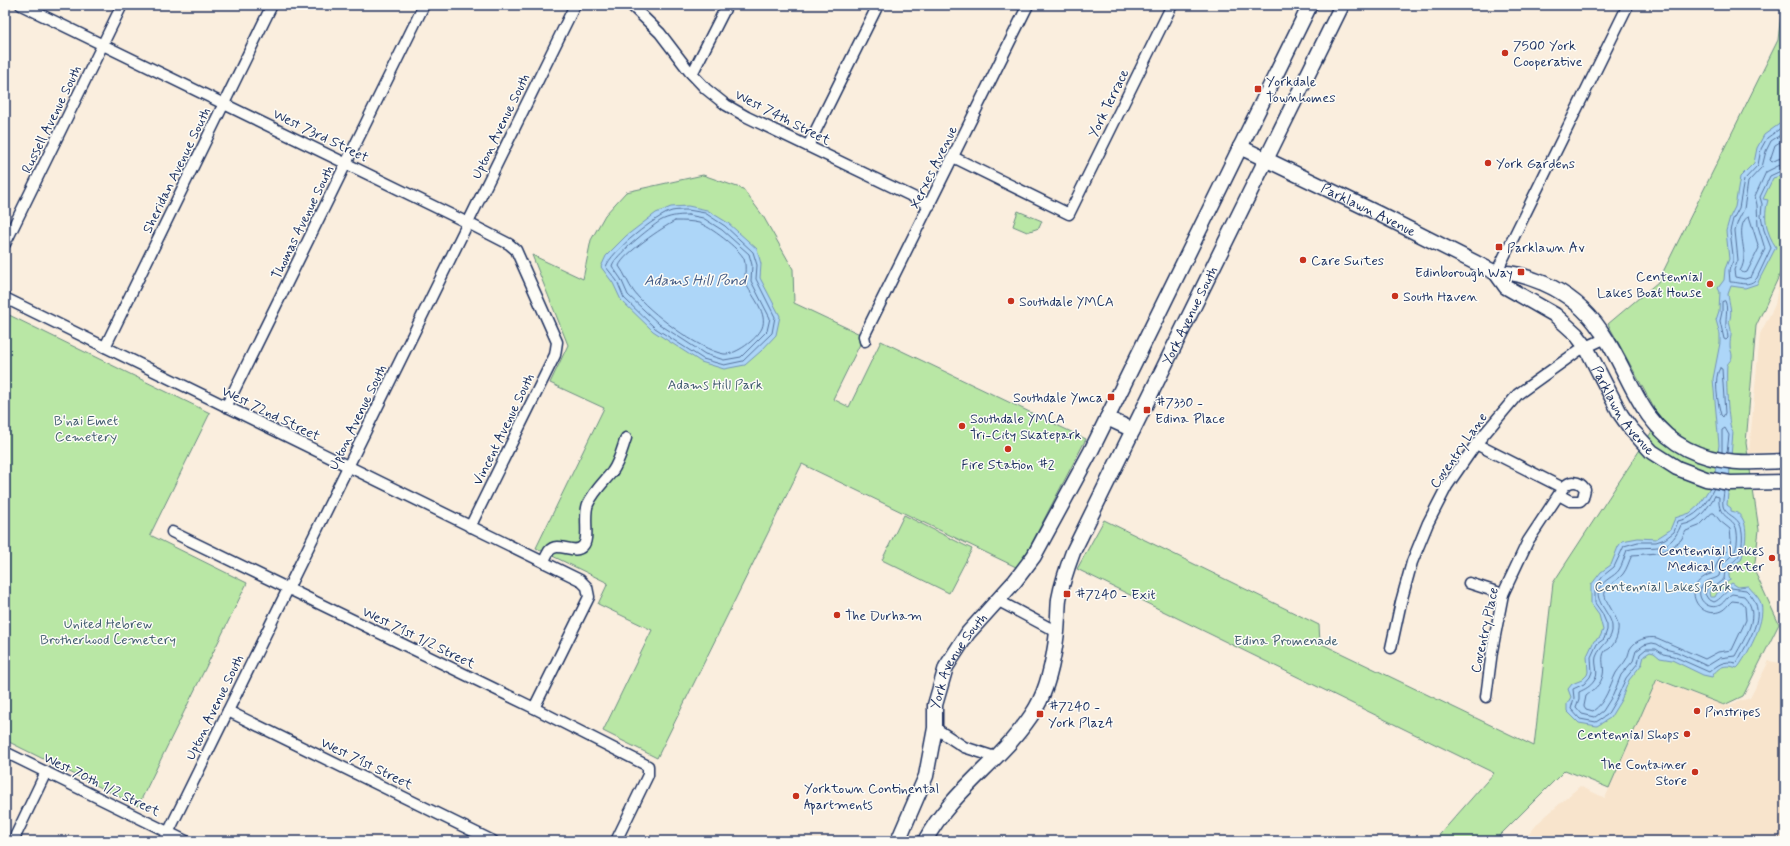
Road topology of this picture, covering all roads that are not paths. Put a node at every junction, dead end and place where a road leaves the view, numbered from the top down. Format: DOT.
graph roads {
  1 [pos="21,5"];
  2 [pos="122,5"];
  3 [pos="272,5"];
  4 [pos="424,5"];
  5 [pos="575,5"];
  6 [pos="631,5"];
  7 [pos="727,5"];
  8 [pos="878,5"];
  9 [pos="1028,5"];
  10 [pos="1172,5"];
  11 [pos="1310,5"];
  12 [pos="1342,5"];
  13 [pos="1628,5"];
  14 [pos="103,45"];
  15 [pos="692,74"];
  16 [pos="224,104"];
  17 [pos="808,146"];
  18 [pos="1240,147"];
  19 [pos="953,157"];
  20 [pos="1266,159"];
  21 [pos="346,163"];
  22 [pos="930,205"];
  23 [pos="468,223"];
  24 [pos="5,244"];
  25 [pos="1496,273"];
  26 [pos="5,298"];
  27 [pos="1606,338"];
  28 [pos="864,341"];
  29 [pos="556,342"];
  30 [pos="105,346"];
  31 [pos="1586,347"];
  32 [pos="226,407"];
  33 [pos="1107,418"];
  34 [pos="1133,430"];
  35 [pos="626,438"];
  36 [pos="1476,444"];
  37 [pos="1785,461"];
  38 [pos="348,467"];
  39 [pos="1785,482"];
  40 [pos="470,526"];
  41 [pos="172,532"];
  42 [pos="544,562"];
  43 [pos="1469,584"];
  44 [pos="288,588"];
  45 [pos="1503,594"];
  46 [pos="997,600"];
  47 [pos="1057,632"];
  48 [pos="1391,648"];
  49 [pos="1486,697"];
  50 [pos="534,708"];
  51 [pos="228,711"];
  52 [pos="935,728"];
  53 [pos="5,752"];
  54 [pos="995,758"];
  55 [pos="46,772"];
  56 [pos="166,837"];
  57 [pos="13,841"];
  58 [pos="186,841"];
  59 [pos="493,841"];
  60 [pos="616,841"];
  61 [pos="898,841"];
  62 [pos="925,841"];
  1 -- 14 [label="street, West 73rd Street"];
  2 -- 14 [label="street, Russell Avenue South"];
  3 -- 16 [label="street, Sheridan Avenue South"];
  4 -- 21 [label="street, Thomas Avenue South"];
  5 -- 23 [label="street, Upton Avenue South"];
  6 -- 15 [label="street, West 74th Street"];
  7 -- 15 [label="street"];
  8 -- 17 [label="street"];
  9 -- 19 [label="street, Xerxes Avenue"];
  10 -- 19 [label="street, York Terrace"];
  11 -- 18 [label="street, York Avenue South"];
  12 -- 20 [label="street, York Avenue South"];
  13 -- 25 [label="street"];
  14 -- 16 [label="street, West 73rd Street"];
  14 -- 24 [label="street, Russell Avenue South"];
  15 -- 17 [label="street, West 74th Street"];
  16 -- 21 [label="street, West 73rd Street"];
  16 -- 30 [label="street, Sheridan Avenue South"];
  17 -- 22 [label="street, West 74th Street"];
  18 -- 20 [label="street, Parklawn Avenue"];
  18 -- 33 [label="street, York Avenue South"];
  19 -- 22 [label="street, Xerxes Avenue"];
  20 -- 25 [label="street, Parklawn Avenue"];
  20 -- 34 [label="street, York Avenue South"];
  21 -- 23 [label="street, West 73rd Street"];
  21 -- 32 [label="street, Thomas Avenue South"];
  22 -- 28 [label="street, Xerxes Avenue"];
  23 -- 29 [label="street, West 73rd Street"];
  23 -- 38 [label="street, Upton Avenue South"];
  25 -- 27 [label="street, Parklawn Avenue"];
  25 -- 31 [label="street, Parklawn Avenue"];
  26 -- 30 [label="street, West 72nd Street"];
  27 -- 31 [label="street, Coventry Lane"];
  27 -- 37 [label="street, Parklawn Avenue"];
  29 -- 40 [label="street, Vincent Avenue South"];
  30 -- 32 [label="street, West 72nd Street"];
  31 -- 36 [label="street, Coventry Lane"];
  31 -- 39 [label="street, Parklawn Avenue"];
  32 -- 38 [label="street, West 72nd Street"];
  33 -- 34 [label="street"];
  33 -- 46 [label="street, York Avenue South"];
  34 -- 47 [label="street, York Avenue South"];
  35 -- 42 [label="street"];
  36 -- 45 [label="street, Coventry Place"];
  36 -- 48 [label="street, Coventry Lane"];
  38 -- 40 [label="street, West 72nd Street"];
  38 -- 44 [label="street, Upton Avenue South"];
  40 -- 42 [label="street, West 72nd Street"];
  41 -- 44 [label="street, West 71st 1/2 Street"];
  42 -- 50 [label="street, West 72nd Street"];
  43 -- 45 [label="street"];
  44 -- 50 [label="street, West 71st 1/2 Street"];
  44 -- 51 [label="street, Upton Avenue South"];
  45 -- 49 [label="street, Coventry Place"];
  46 -- 47 [label="street, York Avenue South"];
  46 -- 52 [label="street, York Avenue South"];
  47 -- 54 [label="street, York Avenue South"];
  50 -- 60 [label="street, West 71st 1/2 Street"];
  51 -- 56 [label="street, Upton Avenue South"];
  51 -- 59 [label="street, West 71st Street"];
  52 -- 54 [label="street, York Avenue South"];
  52 -- 61 [label="street, York Avenue South"];
  53 -- 55 [label="street, West 70th 1/2 Street"];
  54 -- 62 [label="street, York Avenue South"];
  55 -- 56 [label="street, West 70th 1/2 Street"];
  55 -- 57 [label="street"];
  56 -- 58 [label="street, West 70th 1/2 Street"];
}
